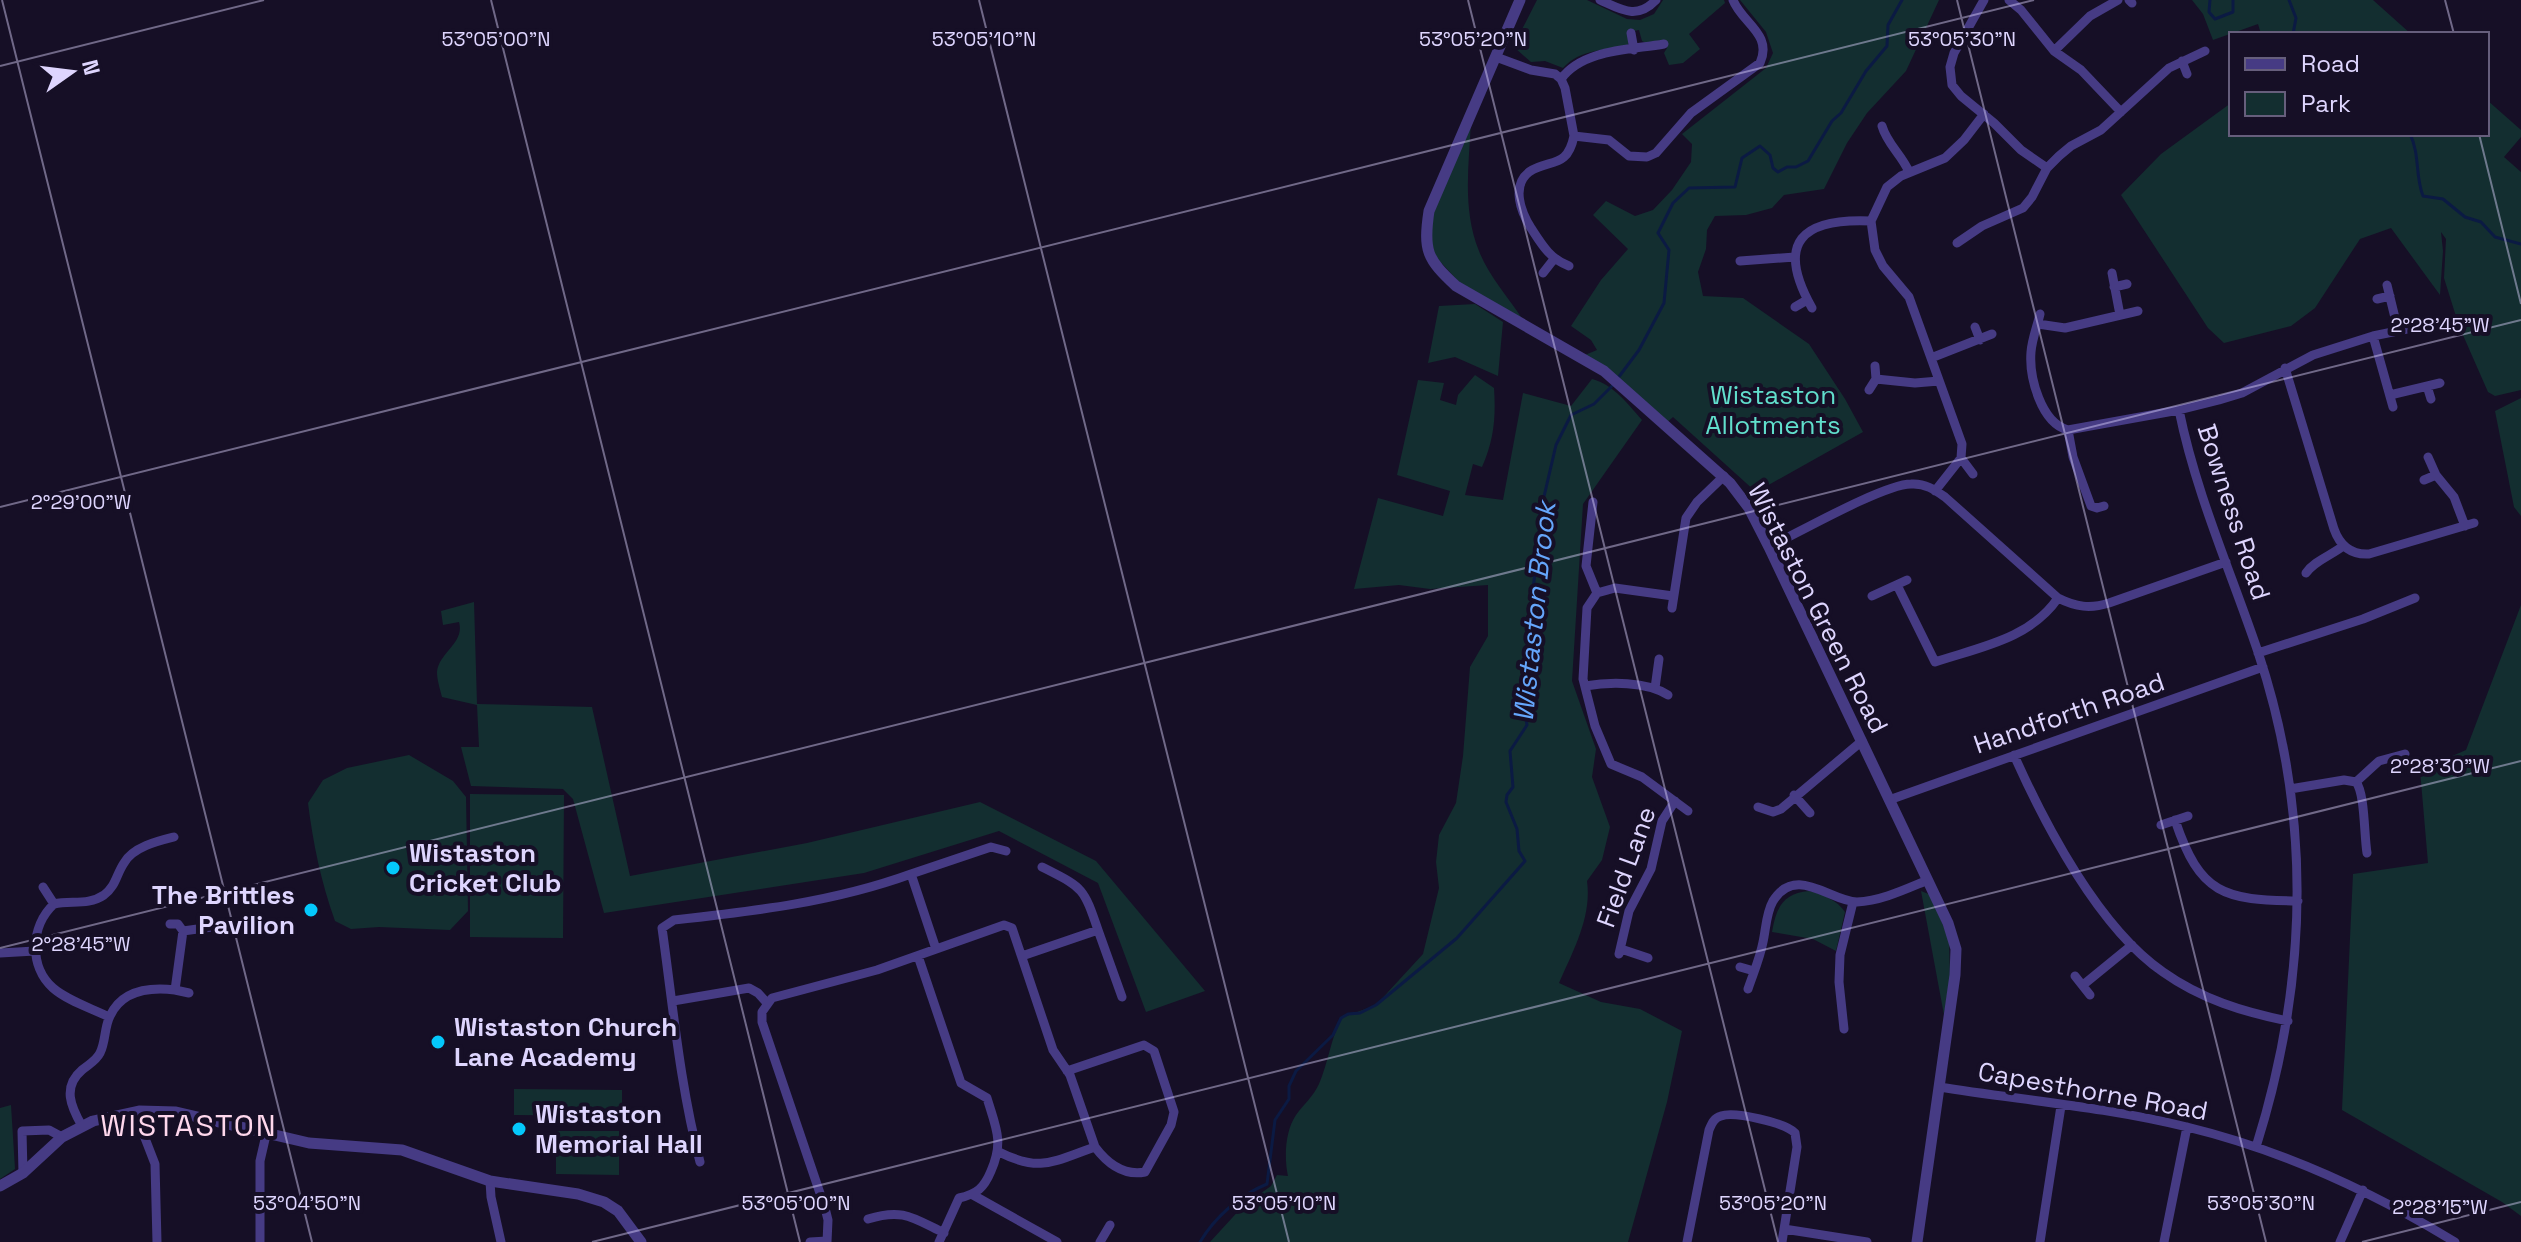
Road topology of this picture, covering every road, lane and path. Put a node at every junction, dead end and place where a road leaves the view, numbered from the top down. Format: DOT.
graph roads {
  1 [pos="1520,0"];
  2 [pos="1600,0"];
  3 [pos="1656,0"];
  4 [pos="1733,0"];
  5 [pos="1984,0"];
  6 [pos="2009,0"];
  7 [pos="2118,0"];
  8 [pos="1631,33"];
  9 [pos="1664,44"];
  10 [pos="1634,50"];
  11 [pos="2054,51"];
  12 [pos="2205,51"];
  13 [pos="1496,57"];
  14 [pos="2182,61"];
  15 [pos="2187,74"];
  16 [pos="1561,79"];
  17 [pos="2121,112"];
  18 [pos="1984,114"];
  19 [pos="1882,126"];
  20 [pos="1574,136"];
  21 [pos="2047,168"];
  22 [pos="1909,172"];
  23 [pos="1871,221"];
  24 [pos="1957,243"];
  25 [pos="1757,245"];
  26 [pos="1795,257"];
  27 [pos="1554,259"];
  28 [pos="1758,259"];
  29 [pos="1740,261"];
  30 [pos="1569,266"];
  31 [pos="1543,273"];
  32 [pos="2112,273"];
  33 [pos="2127,284"];
  34 [pos="2387,285"];
  35 [pos="2114,287"];
  36 [pos="2390,296"];
  37 [pos="2377,299"];
  38 [pos="1795,307"];
  39 [pos="2138,311"];
  40 [pos="2120,315"];
  41 [pos="1975,327"];
  42 [pos="2412,328"];
  43 [pos="2398,330"];
  44 [pos="1992,334"];
  45 [pos="2373,336"];
  46 [pos="1980,340"];
  47 [pos="1931,358"];
  48 [pos="1875,366"];
  49 [pos="2285,368"];
  50 [pos="1876,379"];
  51 [pos="1939,381"];
  52 [pos="2440,383"];
  53 [pos="2427,386"];
  54 [pos="1869,390"];
  55 [pos="2390,395"];
  56 [pos="2431,399"];
  57 [pos="2393,407"];
  58 [pos="2179,410"];
  59 [pos="2068,430"];
  60 [pos="2428,457"];
  61 [pos="1961,458"];
  62 [pos="1973,474"];
  63 [pos="2436,475"];
  64 [pos="1724,476"];
  65 [pos="2424,480"];
  66 [pos="1935,491"];
  67 [pos="2104,506"];
  68 [pos="1604,515"];
  69 [pos="2343,546"];
  70 [pos="1769,547"];
  71 [pos="2226,562"];
  72 [pos="2306,573"];
  73 [pos="1597,593"];
  74 [pos="1673,596"];
  75 [pos="1872,596"];
  76 [pos="2058,598"];
  77 [pos="2415,598"];
  78 [pos="1672,608"];
  79 [pos="2258,653"];
  80 [pos="1659,659"];
  81 [pos="2263,667"];
  82 [pos="1585,686"];
  83 [pos="1655,688"];
  84 [pos="1668,695"];
  85 [pos="1862,741"];
  86 [pos="2405,754"];
  87 [pos="2014,755"];
  88 [pos="2356,782"];
  89 [pos="2290,789"];
  90 [pos="1794,795"];
  91 [pos="1889,800"];
  92 [pos="1675,801"];
  93 [pos="1758,807"];
  94 [pos="1688,811"];
  95 [pos="1810,813"];
  96 [pos="2188,816"];
  97 [pos="2175,820"];
  98 [pos="2161,825"];
  99 [pos="174,837"];
  100 [pos="1006,851"];
  101 [pos="2367,853"];
  102 [pos="1042,867"];
  103 [pos="911,874"];
  104 [pos="1928,880"];
  105 [pos="43,887"];
  106 [pos="2298,901"];
  107 [pos="1853,902"];
  108 [pos="54,904"];
  109 [pos="170,924"];
  110 [pos="212,927"];
  111 [pos="1098,930"];
  112 [pos="183,931"];
  113 [pos="2132,945"];
  114 [pos="936,949"];
  115 [pos="35,951"];
  116 [pos="0,953"];
  117 [pos="918,956"];
  118 [pos="1022,956"];
  119 [pos="1648,958"];
  120 [pos="1740,967"];
  121 [pos="1754,971"];
  122 [pos="2075,976"];
  123 [pos="2083,985"];
  124 [pos="1748,989"];
  125 [pos="175,990"];
  126 [pos="189,993"];
  127 [pos="2090,995"];
  128 [pos="1122,997"];
  129 [pos="673,1001"];
  130 [pos="767,1003"];
  131 [pos="109,1017"];
  132 [pos="2288,1021"];
  133 [pos="1844,1029"];
  134 [pos="1067,1071"];
  135 [pos="1939,1087"];
  136 [pos="2061,1106"];
  137 [pos="139,1111"];
  138 [pos="82,1126"];
  139 [pos="2187,1127"];
  140 [pos="266,1135"];
  141 [pos="62,1137"];
  142 [pos="1095,1147"];
  143 [pos="2256,1147"];
  144 [pos="999,1152"];
  145 [pos="700,1162"];
  146 [pos="23,1173"];
  147 [pos="490,1181"];
  148 [pos="0,1186"];
  149 [pos="2363,1190"];
  150 [pos="973,1195"];
  151 [pos="868,1219"];
  152 [pos="1110,1225"];
  153 [pos="1784,1229"];
  154 [pos="942,1238"];
  155 [pos="157,1242"];
  156 [pos="260,1242"];
  157 [pos="501,1242"];
  158 [pos="641,1242"];
  159 [pos="810,1242"];
  160 [pos="827,1242"];
  161 [pos="1057,1242"];
  162 [pos="1100,1242"];
  163 [pos="1687,1242"];
  164 [pos="1782,1242"];
  165 [pos="1867,1242"];
  166 [pos="1917,1242"];
  167 [pos="2040,1242"];
  168 [pos="2164,1242"];
  169 [pos="2340,1242"];
  170 [pos="2455,1242"];
  1 -- 13 [label="street, Wistaston Green Road"];
  2 -- 3 [label="street"];
  4 -- 20 [label="street"];
  5 -- 18 [label="street"];
  6 -- 11 [label="street"];
  7 -- 11 [label="street"];
  8 -- 10 [label="street"];
  9 -- 10 [label="street"];
  10 -- 16 [label="street"];
  11 -- 17 [label="street"];
  12 -- 14 [label="street"];
  13 -- 16 [label="street"];
  13 -- 64 [label="street, Wistaston Green Road"];
  14 -- 15 [label="street"];
  14 -- 17 [label="street"];
  16 -- 20 [label="street"];
  17 -- 21 [label="street"];
  18 -- 21 [label="street"];
  18 -- 22 [label="street"];
  19 -- 22 [label="street"];
  20 -- 27 [label="street"];
  21 -- 24 [label="street"];
  22 -- 23 [label="street"];
  23 -- 26 [label="street"];
  23 -- 47 [label="street"];
  25 -- 28 [label="street"];
  26 -- 28 [label="street"];
  26 -- 38 [label="street"];
  27 -- 30 [label="street"];
  27 -- 31 [label="street"];
  28 -- 29 [label="street"];
  32 -- 35 [label="street"];
  33 -- 35 [label="street"];
  34 -- 36 [label="street"];
  35 -- 40 [label="street"];
  36 -- 37 [label="street"];
  36 -- 43 [label="street"];
  39 -- 40 [label="street"];
  40 -- 59 [label="street"];
  41 -- 46 [label="street"];
  42 -- 43 [label="street"];
  43 -- 45 [label="street"];
  44 -- 46 [label="street"];
  45 -- 49 [label="street"];
  45 -- 55 [label="street"];
  46 -- 47 [label="street"];
  47 -- 51 [label="street"];
  48 -- 50 [label="street"];
  49 -- 58 [label="street"];
  49 -- 69 [label="street"];
  50 -- 51 [label="street"];
  50 -- 54 [label="street"];
  51 -- 61 [label="street"];
  52 -- 53 [label="street"];
  53 -- 55 [label="street"];
  53 -- 56 [label="street"];
  55 -- 57 [label="street"];
  58 -- 59 [label="street, Bowness Road"];
  58 -- 71 [label="street, Bowness Road"];
  59 -- 67 [label="street"];
  60 -- 63 [label="street"];
  61 -- 62 [label="street"];
  61 -- 66 [label="street"];
  63 -- 65 [label="street"];
  63 -- 69 [label="street"];
  64 -- 70 [label="street, Wistaston Green Road"];
  64 -- 74 [label="street"];
  66 -- 70 [label="street"];
  66 -- 76 [label="street"];
  68 -- 73 [label="street"];
  69 -- 72 [label="street"];
  70 -- 85 [label="street, Wistaston Green Road"];
  71 -- 76 [label="street"];
  71 -- 79 [label="street, Bowness Road"];
  73 -- 74 [label="street"];
  73 -- 82 [label="street, Field Lane"];
  74 -- 78 [label="street"];
  75 -- 76 [label="street"];
  77 -- 79 [label="street"];
  79 -- 81 [label="street, Bowness Road"];
  80 -- 83 [label="street"];
  81 -- 87 [label="street, Handforth Road"];
  81 -- 89 [label="street, Bowness Road"];
  82 -- 83 [label="street"];
  82 -- 92 [label="street, Field Lane"];
  83 -- 84 [label="street"];
  85 -- 90 [label="street"];
  85 -- 91 [label="street, Wistaston Green Road"];
  86 -- 88 [label="street"];
  87 -- 91 [label="street, Handforth Road"];
  87 -- 113 [label="street"];
  88 -- 89 [label="street"];
  88 -- 101 [label="street"];
  89 -- 106 [label="street, Bowness Road"];
  90 -- 93 [label="street"];
  90 -- 95 [label="street"];
  91 -- 104 [label="street, Wistaston Green Road"];
  92 -- 94 [label="street, Field Lane"];
  92 -- 119 [label="street, Field Lane"];
  96 -- 97 [label="street"];
  97 -- 98 [label="street"];
  97 -- 106 [label="street"];
  99 -- 108 [label="street"];
  100 -- 103 [label="street"];
  102 -- 111 [label="street"];
  103 -- 114 [label="street"];
  103 -- 129 [label="street"];
  104 -- 107 [label="street"];
  104 -- 135 [label="street, Wistaston Green Road"];
  105 -- 108 [label="street"];
  106 -- 132 [label="street, Bowness Road"];
  107 -- 121 [label="street"];
  107 -- 133 [label="street"];
  108 -- 115 [label="street"];
  109 -- 112 [label="street"];
  110 -- 112 [label="street"];
  111 -- 118 [label="street"];
  111 -- 128 [label="street"];
  112 -- 125 [label="street"];
  113 -- 123 [label="street"];
  113 -- 132 [label="street"];
  114 -- 117 [label="street"];
  114 -- 118 [label="street"];
  115 -- 116 [label="street"];
  115 -- 131 [label="street"];
  117 -- 130 [label="street"];
  117 -- 144 [label="street"];
  118 -- 134 [label="street"];
  120 -- 121 [label="street"];
  121 -- 124 [label="street"];
  122 -- 123 [label="street"];
  123 -- 127 [label="street"];
  125 -- 126 [label="street"];
  125 -- 131 [label="street"];
  129 -- 130 [label="street"];
  129 -- 145 [label="street"];
  130 -- 160 [label="street"];
  131 -- 138 [label="street"];
  132 -- 143 [label="street, Bowness Road"];
  134 -- 142 [label="street"];
  134 -- 142 [label="street"];
  135 -- 136 [label="street, Capesthorne Road"];
  135 -- 166 [label="street, Wistaston Green Road"];
  136 -- 139 [label="street, Capesthorne Road"];
  136 -- 167 [label="street"];
  137 -- 138 [label="street"];
  137 -- 140 [label="street"];
  137 -- 155 [label="street"];
  138 -- 141 [label="street"];
  139 -- 143 [label="street, Capesthorne Road"];
  139 -- 168 [label="street"];
  140 -- 147 [label="street"];
  140 -- 156 [label="street"];
  141 -- 146 [label="street"];
  141 -- 146 [label="street"];
  142 -- 144 [label="street"];
  143 -- 149 [label="street, Capesthorne Road"];
  144 -- 150 [label="street"];
  146 -- 148 [label="street"];
  147 -- 157 [label="street"];
  147 -- 158 [label="street"];
  149 -- 169 [label="street"];
  149 -- 170 [label="street, Capesthorne Road"];
  150 -- 154 [label="street"];
  150 -- 161 [label="street"];
  151 -- 154 [label="street"];
  152 -- 162 [label="street"];
  153 -- 163 [label="street"];
  153 -- 164 [label="street"];
  153 -- 165 [label="street"];
  159 -- 160 [label="street"];
}
